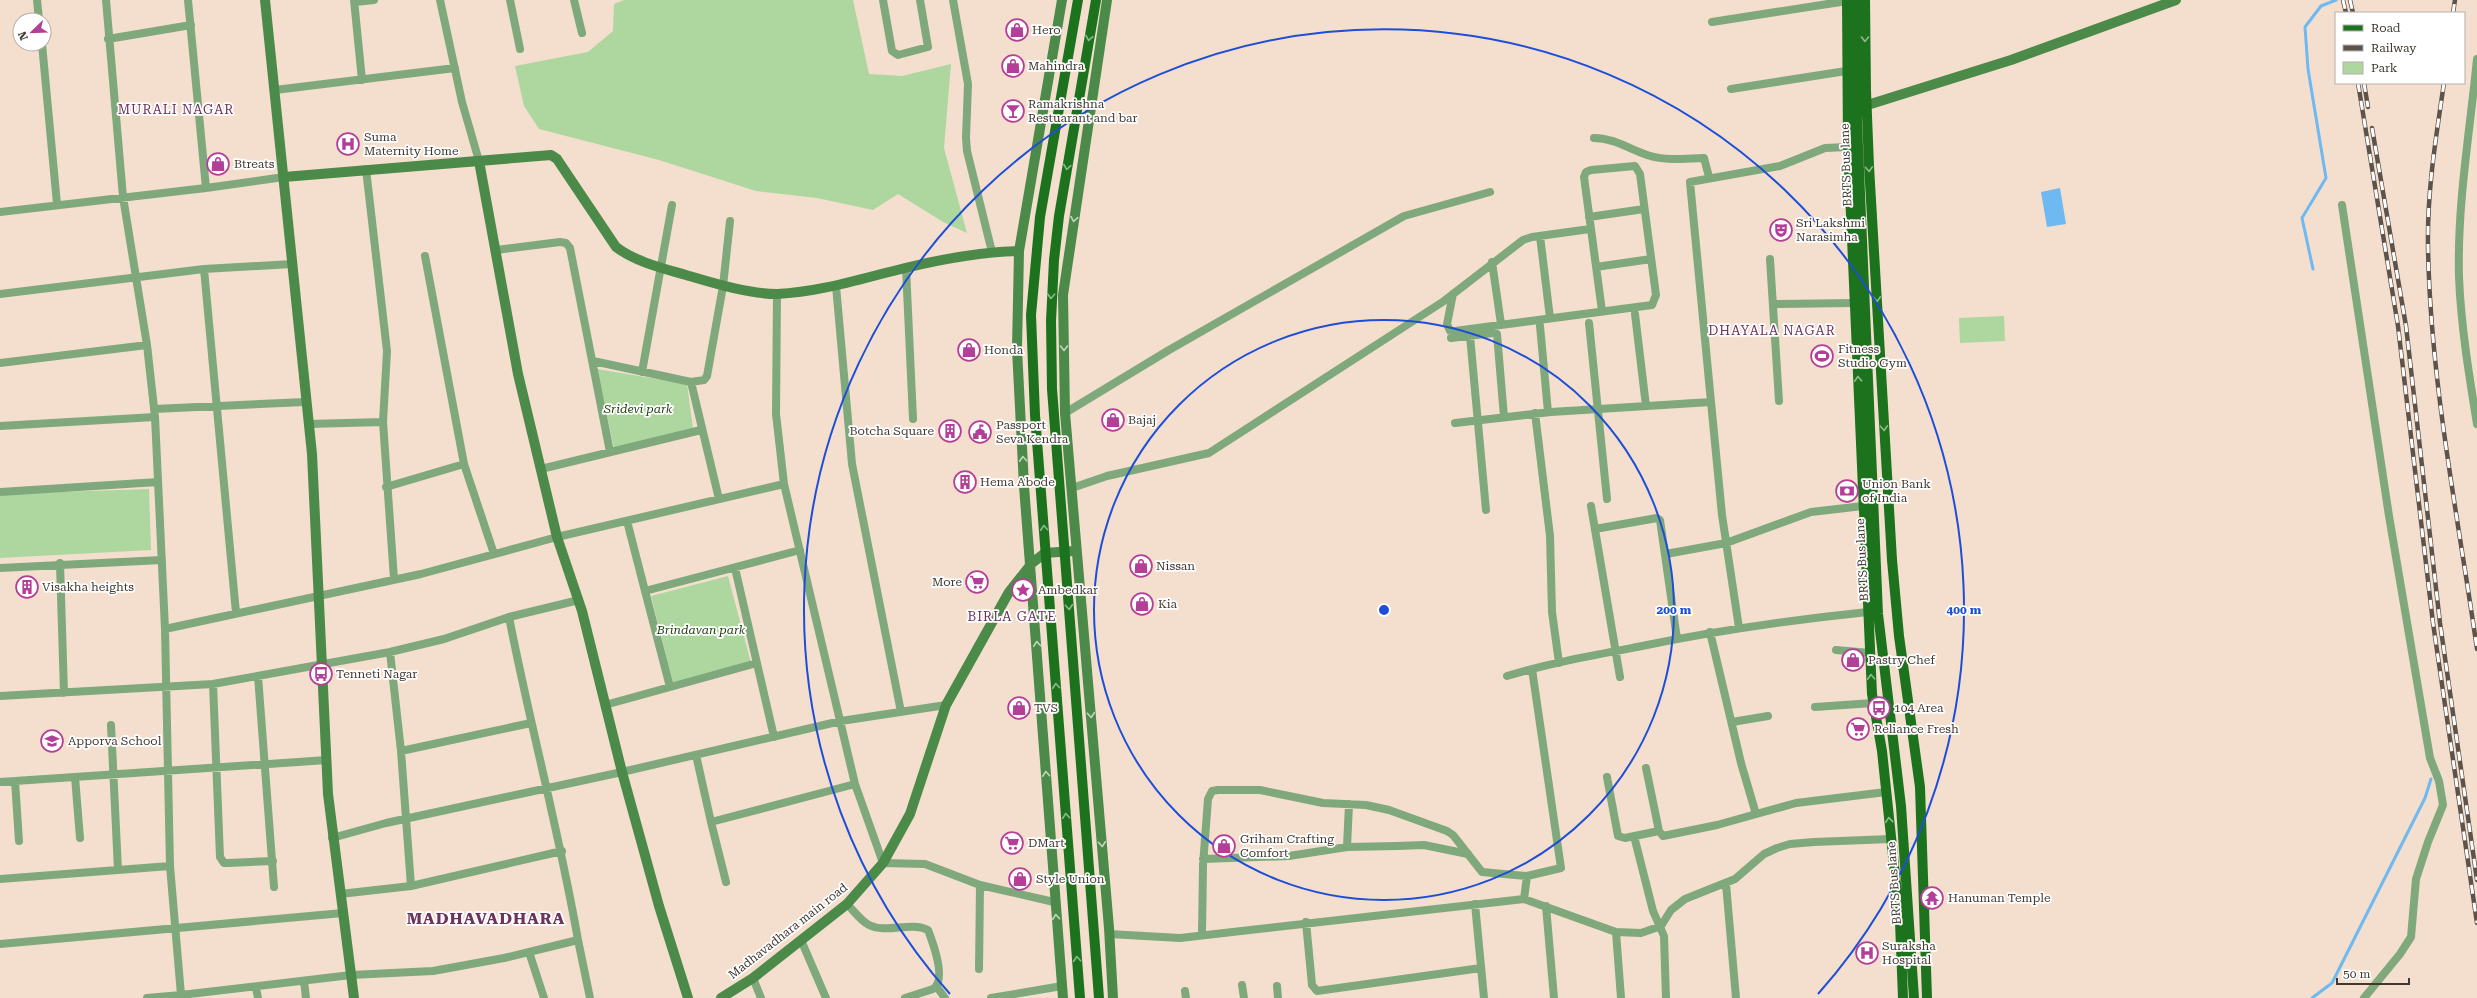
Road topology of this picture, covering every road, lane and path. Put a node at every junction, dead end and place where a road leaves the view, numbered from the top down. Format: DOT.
graph roads {
  1 [pos="37,0"];
  2 [pos="106,0"];
  3 [pos="188,0"];
  4 [pos="265,0"];
  5 [pos="374,0"];
  6 [pos="441,0"];
  7 [pos="510,0"];
  8 [pos="574,0"];
  9 [pos="883,0"];
  10 [pos="920,0"];
  11 [pos="953,0"];
  12 [pos="1062,0"];
  13 [pos="1078,0"];
  14 [pos="1096,0"];
  15 [pos="1107,0"];
  16 [pos="1850,0"];
  17 [pos="1865,0"];
  18 [pos="2176,0"];
  19 [pos="354,1"];
  20 [pos="38,12"];
  21 [pos="1712,22"];
  22 [pos="191,25"];
  23 [pos="582,33"];
  24 [pos="108,39"];
  25 [pos="520,49"];
  26 [pos="43,52"];
  27 [pos="2477,59"];
  28 [pos="455,68"];
  29 [pos="1846,71"];
  30 [pos="362,80"];
  31 [pos="1731,89"];
  32 [pos="275,90"];
  33 [pos="1857,108"];
  34 [pos="1594,138"];
  35 [pos="1848,146"];
  36 [pos="479,161"];
  37 [pos="366,169"];
  38 [pos="284,177"];
  39 [pos="1709,178"];
  40 [pos="206,188"];
  41 [pos="1490,192"];
  42 [pos="123,198"];
  43 [pos="57,204"];
  44 [pos="672,205"];
  45 [pos="2342,205"];
  46 [pos="1644,209"];
  47 [pos="0,212"];
  48 [pos="1589,217"];
  49 [pos="730,221"];
  50 [pos="1590,229"];
  51 [pos="1540,236"];
  52 [pos="496,250"];
  53 [pos="1019,251"];
  54 [pos="992,252"];
  55 [pos="425,256"];
  56 [pos="1651,259"];
  57 [pos="1770,259"];
  58 [pos="1492,262"];
  59 [pos="292,264"];
  60 [pos="661,267"];
  61 [pos="1596,267"];
  62 [pos="906,268"];
  63 [pos="204,269"];
  64 [pos="136,275"];
  65 [pos="723,286"];
  66 [pos="836,286"];
  67 [pos="0,294"];
  68 [pos="777,294"];
  69 [pos="1453,294"];
  70 [pos="1854,303"];
  71 [pos="1773,304"];
  72 [pos="1602,311"];
  73 [pos="1635,314"];
  74 [pos="1550,318"];
  75 [pos="1589,323"];
  76 [pos="1501,324"];
  77 [pos="1540,326"];
  78 [pos="1470,336"];
  79 [pos="1451,338"];
  80 [pos="147,345"];
  81 [pos="593,361"];
  82 [pos="0,363"];
  83 [pos="642,372"];
  84 [pos="691,382"];
  85 [pos="1780,401"];
  86 [pos="305,402"];
  87 [pos="1711,402"];
  88 [pos="217,406"];
  89 [pos="1646,406"];
  90 [pos="1596,408"];
  91 [pos="1548,412"];
  92 [pos="154,413"];
  93 [pos="1066,413"];
  94 [pos="1535,413"];
  95 [pos="1504,417"];
  96 [pos="913,419"];
  97 [pos="1477,420"];
  98 [pos="383,422"];
  99 [pos="1455,423"];
  100 [pos="308,424"];
  101 [pos="2477,424"];
  102 [pos="0,426"];
  103 [pos="701,430"];
  104 [pos="610,452"];
  105 [pos="464,464"];
  106 [pos="541,469"];
  107 [pos="158,482"];
  108 [pos="784,484"];
  109 [pos="386,487"];
  110 [pos="1072,488"];
  111 [pos="0,492"];
  112 [pos="719,499"];
  113 [pos="1607,499"];
  114 [pos="1591,506"];
  115 [pos="1863,506"];
  116 [pos="1486,510"];
  117 [pos="627,521"];
  118 [pos="1595,529"];
  119 [pos="557,537"];
  120 [pos="1726,543"];
  121 [pos="800,550"];
  122 [pos="1077,551"];
  123 [pos="1065,552"];
  124 [pos="1045,553"];
  125 [pos="494,554"];
  126 [pos="1666,554"];
  127 [pos="162,560"];
  128 [pos="60,563"];
  129 [pos="1032,563"];
  130 [pos="0,568"];
  131 [pos="735,568"];
  132 [pos="394,580"];
  133 [pos="645,591"];
  134 [pos="319,595"];
  135 [pos="578,600"];
  136 [pos="1868,612"];
  137 [pos="236,613"];
  138 [pos="509,617"];
  139 [pos="1740,628"];
  140 [pos="165,629"];
  141 [pos="1710,632"];
  142 [pos="1677,639"];
  143 [pos="1836,650"];
  144 [pos="1615,651"];
  145 [pos="390,652"];
  146 [pos="1870,653"];
  147 [pos="757,663"];
  148 [pos="1558,663"];
  149 [pos="322,665"];
  150 [pos="1532,669"];
  151 [pos="258,676"];
  152 [pos="1508,676"];
  153 [pos="1620,676"];
  154 [pos="213,684"];
  155 [pos="167,687"];
  156 [pos="670,687"];
  157 [pos="64,693"];
  158 [pos="0,696"];
  159 [pos="1873,703"];
  160 [pos="605,705"];
  161 [pos="946,705"];
  162 [pos="1815,708"];
  163 [pos="901,712"];
  164 [pos="1768,716"];
  165 [pos="840,721"];
  166 [pos="1732,722"];
  167 [pos="531,723"];
  168 [pos="111,724"];
  169 [pos="774,737"];
  170 [pos="401,751"];
  171 [pos="696,755"];
  172 [pos="327,760"];
  173 [pos="266,764"];
  174 [pos="217,767"];
  175 [pos="1646,768"];
  176 [pos="167,771"];
  177 [pos="622,772"];
  178 [pos="114,774"];
  179 [pos="75,777"];
  180 [pos="1607,777"];
  181 [pos="15,781"];
  182 [pos="0,782"];
  183 [pos="855,784"];
  184 [pos="547,788"];
  185 [pos="1886,792"];
  186 [pos="1349,804"];
  187 [pos="1756,814"];
  188 [pos="405,819"];
  189 [pos="711,822"];
  190 [pos="1659,831"];
  191 [pos="1634,836"];
  192 [pos="80,838"];
  193 [pos="332,838"];
  194 [pos="1891,840"];
  195 [pos="19,841"];
  196 [pos="1347,847"];
  197 [pos="562,851"];
  198 [pos="1468,854"];
  199 [pos="1203,859"];
  200 [pos="272,861"];
  201 [pos="882,863"];
  202 [pos="170,866"];
  203 [pos="118,870"];
  204 [pos="1527,876"];
  205 [pos="0,879"];
  206 [pos="726,882"];
  207 [pos="1726,884"];
  208 [pos="980,885"];
  209 [pos="411,886"];
  210 [pos="274,887"];
  211 [pos="340,894"];
  212 [pos="1524,899"];
  213 [pos="1054,902"];
  214 [pos="847,904"];
  215 [pos="1475,904"];
  216 [pos="1546,906"];
  217 [pos="343,913"];
  218 [pos="1306,922"];
  219 [pos="1661,926"];
  220 [pos="176,930"];
  221 [pos="1616,932"];
  222 [pos="1110,934"];
  223 [pos="1202,934"];
  224 [pos="578,940"];
  225 [pos="801,940"];
  226 [pos="0,944"];
  227 [pos="529,952"];
  228 [pos="1481,968"];
  229 [pos="979,969"];
  230 [pos="351,975"];
  231 [pos="753,978"];
  232 [pos="304,981"];
  233 [pos="1242,985"];
  234 [pos="1062,986"];
  235 [pos="1277,986"];
  236 [pos="937,987"];
  237 [pos="256,988"];
  238 [pos="181,995"];
  239 [pos="222,995"];
  240 [pos="921,995"];
  241 [pos="1001,997"];
  242 [pos="147,998"];
  243 [pos="150,998"];
  244 [pos="258,998"];
  245 [pos="306,998"];
  246 [pos="354,998"];
  247 [pos="544,998"];
  248 [pos="590,998"];
  249 [pos="688,998"];
  250 [pos="721,998"];
  251 [pos="761,998"];
  252 [pos="826,998"];
  253 [pos="905,998"];
  254 [pos="945,998"];
  255 [pos="991,998"];
  256 [pos="1063,998"];
  257 [pos="1080,998"];
  258 [pos="1099,998"];
  259 [pos="1113,998"];
  260 [pos="1244,998"];
  261 [pos="1278,998"];
  262 [pos="1484,998"];
  263 [pos="1554,998"];
  264 [pos="1621,998"];
  265 [pos="1666,998"];
  266 [pos="1736,998"];
  267 [pos="1903,998"];
  268 [pos="1914,998"];
  269 [pos="1927,998"];
  270 [pos="2364,998"];
  1 -- 20 [label="street"];
  2 -- 24 [label="street"];
  3 -- 22 [label="street"];
  4 -- 32 [label="street"];
  5 -- 19 [label="street"];
  6 -- 28 [label="street"];
  7 -- 25 [label="street"];
  8 -- 23 [label="street"];
  9 -- 10 [label="street"];
  11 -- 54 [label="street"];
  12 -- 53 [label="street"];
  124 -- 13 [label="main road, one-way"];
  14 -- 123 [label="main road, one-way"];
  15 -- 93 [label="street, one-way"];
  16 -- 21 [label="street"];
  16 -- 29 [label="main road"];
  16 -- 33 [label="main road, BRTS Bus lane"];
  17 -- 33 [label="main road, one-way"];
  18 -- 33 [label="street"];
  19 -- 30 [label="street"];
  22 -- 24 [label="street"];
  22 -- 40 [label="street"];
  24 -- 42 [label="street"];
  26 -- 43 [label="street"];
  27 -- 101 [label="street"];
  28 -- 30 [label="street"];
  28 -- 36 [label="street"];
  29 -- 31 [label="street"];
  29 -- 33 [label="main road"];
  30 -- 32 [label="street"];
  32 -- 38 [label="street"];
  33 -- 35 [label="main road"];
  33 -- 268 [label="main road, BRTS Bus lane"];
  33 -- 269 [label="main road, one-way"];
  34 -- 39 [label="street"];
  35 -- 39 [label="street"];
  35 -- 70 [label="main road"];
  36 -- 37 [label="street"];
  36 -- 52 [label="street"];
  36 -- 60 [label="street"];
  37 -- 38 [label="street"];
  37 -- 98 [label="street"];
  38 -- 40 [label="street"];
  38 -- 59 [label="street"];
  39 -- 87 [label="street"];
  40 -- 42 [label="street"];
  41 -- 93 [label="street"];
  42 -- 43 [label="street"];
  42 -- 64 [label="street"];
  43 -- 47 [label="street"];
  44 -- 60 [label="street"];
  45 -- 270 [label="street"];
  46 -- 48 [label="street"];
  46 -- 48 [label="street"];
  46 -- 56 [label="street"];
  48 -- 50 [label="street"];
  49 -- 65 [label="street"];
  50 -- 51 [label="street"];
  50 -- 61 [label="street"];
  51 -- 58 [label="street"];
  51 -- 74 [label="street"];
  52 -- 81 [label="street"];
  52 -- 106 [label="street"];
  53 -- 54 [label="street"];
  129 -- 53 [label="street, one-way"];
  54 -- 62 [label="street"];
  55 -- 105 [label="street"];
  56 -- 61 [label="street"];
  56 -- 72 [label="street"];
  57 -- 71 [label="street"];
  58 -- 69 [label="street"];
  58 -- 76 [label="street"];
  59 -- 63 [label="street"];
  59 -- 86 [label="street"];
  60 -- 65 [label="street"];
  60 -- 83 [label="street"];
  61 -- 72 [label="street"];
  62 -- 66 [label="street"];
  62 -- 96 [label="street"];
  63 -- 64 [label="street"];
  63 -- 88 [label="street"];
  64 -- 67 [label="street"];
  64 -- 80 [label="street"];
  65 -- 68 [label="street"];
  65 -- 84 [label="street"];
  66 -- 68 [label="street"];
  66 -- 163 [label="street"];
  68 -- 108 [label="street"];
  69 -- 76 [label="street"];
  69 -- 110 [label="street"];
  70 -- 71 [label="street"];
  115 -- 70 [label="main road, one-way"];
  71 -- 85 [label="street"];
  72 -- 74 [label="street"];
  73 -- 89 [label="street"];
  74 -- 76 [label="street"];
  75 -- 90 [label="street"];
  77 -- 91 [label="street"];
  78 -- 79 [label="street"];
  78 -- 95 [label="street"];
  78 -- 97 [label="street"];
  80 -- 82 [label="street"];
  80 -- 92 [label="street"];
  81 -- 83 [label="street"];
  81 -- 104 [label="street"];
  83 -- 84 [label="street"];
  84 -- 103 [label="street"];
  86 -- 88 [label="street"];
  86 -- 100 [label="street"];
  87 -- 89 [label="street"];
  87 -- 120 [label="street"];
  88 -- 92 [label="street"];
  88 -- 137 [label="street"];
  89 -- 90 [label="street"];
  90 -- 91 [label="street"];
  90 -- 113 [label="street"];
  91 -- 94 [label="street"];
  92 -- 102 [label="street"];
  92 -- 107 [label="street"];
  93 -- 110 [label="street"];
  94 -- 95 [label="street"];
  94 -- 148 [label="street"];
  95 -- 97 [label="street"];
  97 -- 99 [label="street"];
  97 -- 116 [label="street"];
  98 -- 100 [label="street"];
  98 -- 109 [label="street"];
  100 -- 134 [label="street"];
  103 -- 104 [label="street"];
  103 -- 112 [label="street"];
  104 -- 106 [label="street"];
  105 -- 109 [label="street"];
  105 -- 125 [label="street"];
  106 -- 119 [label="street"];
  107 -- 111 [label="street"];
  107 -- 127 [label="street"];
  108 -- 112 [label="street"];
  108 -- 121 [label="street"];
  109 -- 132 [label="street"];
  110 -- 122 [label="street"];
  112 -- 117 [label="street"];
  114 -- 118 [label="street"];
  115 -- 120 [label="street"];
  115 -- 136 [label="main road"];
  117 -- 119 [label="street"];
  117 -- 133 [label="street"];
  118 -- 126 [label="street"];
  118 -- 144 [label="street"];
  119 -- 125 [label="street"];
  119 -- 135 [label="street"];
  120 -- 126 [label="street"];
  120 -- 139 [label="street"];
  121 -- 131 [label="street"];
  121 -- 165 [label="street"];
  122 -- 123 [label="street"];
  122 -- 222 [label="street, one-way"];
  123 -- 124 [label="street"];
  123 -- 258 [label="main road, one-way"];
  124 -- 129 [label="street, Madhavadhara main road"];
  257 -- 124 [label="main road, one-way"];
  125 -- 132 [label="street"];
  126 -- 142 [label="street"];
  127 -- 128 [label="street"];
  127 -- 140 [label="street"];
  128 -- 130 [label="street"];
  128 -- 157 [label="street"];
  129 -- 161 [label="street, Madhavadhara main road"];
  213 -- 129 [label="street, one-way"];
  131 -- 133 [label="street"];
  131 -- 147 [label="street"];
  132 -- 134 [label="street"];
  133 -- 156 [label="street"];
  134 -- 137 [label="street"];
  134 -- 149 [label="street"];
  135 -- 138 [label="street"];
  135 -- 160 [label="street"];
  136 -- 139 [label="street"];
  136 -- 146 [label="main road"];
  137 -- 140 [label="street"];
  138 -- 145 [label="street"];
  138 -- 167 [label="street"];
  139 -- 141 [label="street"];
  140 -- 155 [label="street"];
  141 -- 142 [label="street"];
  141 -- 166 [label="street"];
  142 -- 144 [label="street"];
  143 -- 146 [label="street"];
  144 -- 148 [label="street"];
  144 -- 153 [label="street"];
  145 -- 149 [label="street"];
  145 -- 170 [label="street"];
  159 -- 146 [label="main road, one-way"];
  147 -- 156 [label="street"];
  147 -- 169 [label="street"];
  148 -- 150 [label="street"];
  149 -- 151 [label="street"];
  149 -- 172 [label="street"];
  150 -- 152 [label="street"];
  150 -- 204 [label="street"];
  151 -- 154 [label="street"];
  151 -- 173 [label="street"];
  154 -- 155 [label="street"];
  154 -- 174 [label="street"];
  155 -- 157 [label="street"];
  155 -- 176 [label="street"];
  156 -- 160 [label="street"];
  157 -- 158 [label="street"];
  159 -- 162 [label="street"];
  159 -- 185 [label="main road"];
  160 -- 177 [label="street"];
  161 -- 163 [label="street"];
  161 -- 201 [label="street, Madhavadhara main road"];
  163 -- 165 [label="street"];
  164 -- 166 [label="street"];
  165 -- 169 [label="street"];
  165 -- 183 [label="street"];
  166 -- 187 [label="street"];
  167 -- 170 [label="street"];
  167 -- 184 [label="street"];
  168 -- 178 [label="street"];
  169 -- 171 [label="street"];
  170 -- 188 [label="street"];
  171 -- 177 [label="street"];
  171 -- 189 [label="street"];
  172 -- 173 [label="street"];
  172 -- 193 [label="street"];
  173 -- 174 [label="street"];
  173 -- 200 [label="street"];
  174 -- 176 [label="street"];
  174 -- 200 [label="street"];
  175 -- 190 [label="street"];
  176 -- 178 [label="street"];
  176 -- 202 [label="street"];
  177 -- 184 [label="street"];
  177 -- 249 [label="street"];
  178 -- 179 [label="street"];
  178 -- 203 [label="street"];
  179 -- 181 [label="street"];
  179 -- 192 [label="street"];
  180 -- 191 [label="street"];
  181 -- 182 [label="street"];
  181 -- 195 [label="street"];
  183 -- 189 [label="street"];
  183 -- 201 [label="street"];
  184 -- 188 [label="street"];
  184 -- 197 [label="street"];
  185 -- 187 [label="street"];
  194 -- 185 [label="main road, one-way"];
  186 -- 196 [label="street"];
  186 -- 198 [label="street"];
  186 -- 199 [label="street"];
  187 -- 190 [label="street"];
  188 -- 193 [label="street"];
  188 -- 209 [label="street"];
  189 -- 206 [label="street"];
  190 -- 191 [label="street"];
  191 -- 219 [label="street"];
  193 -- 211 [label="street"];
  194 -- 207 [label="street"];
  194 -- 267 [label="main road"];
  196 -- 198 [label="street"];
  196 -- 199 [label="street"];
  197 -- 209 [label="street"];
  197 -- 224 [label="street"];
  198 -- 204 [label="street"];
  199 -- 223 [label="street"];
  200 -- 210 [label="street"];
  201 -- 208 [label="street"];
  201 -- 214 [label="street, Madhavadhara main road"];
  202 -- 203 [label="street"];
  202 -- 220 [label="street"];
  203 -- 205 [label="street"];
  204 -- 212 [label="street"];
  207 -- 219 [label="street"];
  207 -- 266 [label="street"];
  208 -- 213 [label="street"];
  208 -- 229 [label="street"];
  209 -- 211 [label="street"];
  211 -- 217 [label="street"];
  212 -- 215 [label="street"];
  212 -- 216 [label="street"];
  234 -- 213 [label="street, one-way"];
  214 -- 225 [label="street, Madhavadhara main road"];
  214 -- 236 [label="street"];
  215 -- 218 [label="street"];
  215 -- 228 [label="street"];
  216 -- 221 [label="street"];
  216 -- 263 [label="street"];
  217 -- 220 [label="street"];
  217 -- 230 [label="street"];
  218 -- 223 [label="street"];
  218 -- 228 [label="street"];
  219 -- 221 [label="street"];
  219 -- 265 [label="street"];
  220 -- 226 [label="street"];
  220 -- 238 [label="street"];
  221 -- 264 [label="street"];
  222 -- 223 [label="street"];
  222 -- 259 [label="street"];
  224 -- 227 [label="street"];
  224 -- 248 [label="street"];
  225 -- 231 [label="street, Madhavadhara main road"];
  225 -- 252 [label="street"];
  227 -- 230 [label="street"];
  227 -- 247 [label="street"];
  228 -- 262 [label="street"];
  230 -- 232 [label="street"];
  230 -- 246 [label="street"];
  231 -- 250 [label="street, Madhavadhara main road"];
  231 -- 251 [label="street"];
  232 -- 237 [label="street"];
  232 -- 245 [label="street"];
  233 -- 260 [label="street"];
  234 -- 241 [label="street"];
  234 -- 256 [label="street"];
  235 -- 261 [label="street"];
  236 -- 240 [label="street"];
  236 -- 254 [label="street"];
  237 -- 239 [label="street"];
  237 -- 244 [label="street"];
  238 -- 239 [label="street"];
  238 -- 243 [label="street"];
  240 -- 253 [label="street"];
  241 -- 255 [label="street"];
  242 -- 243 [label="street"];
}
